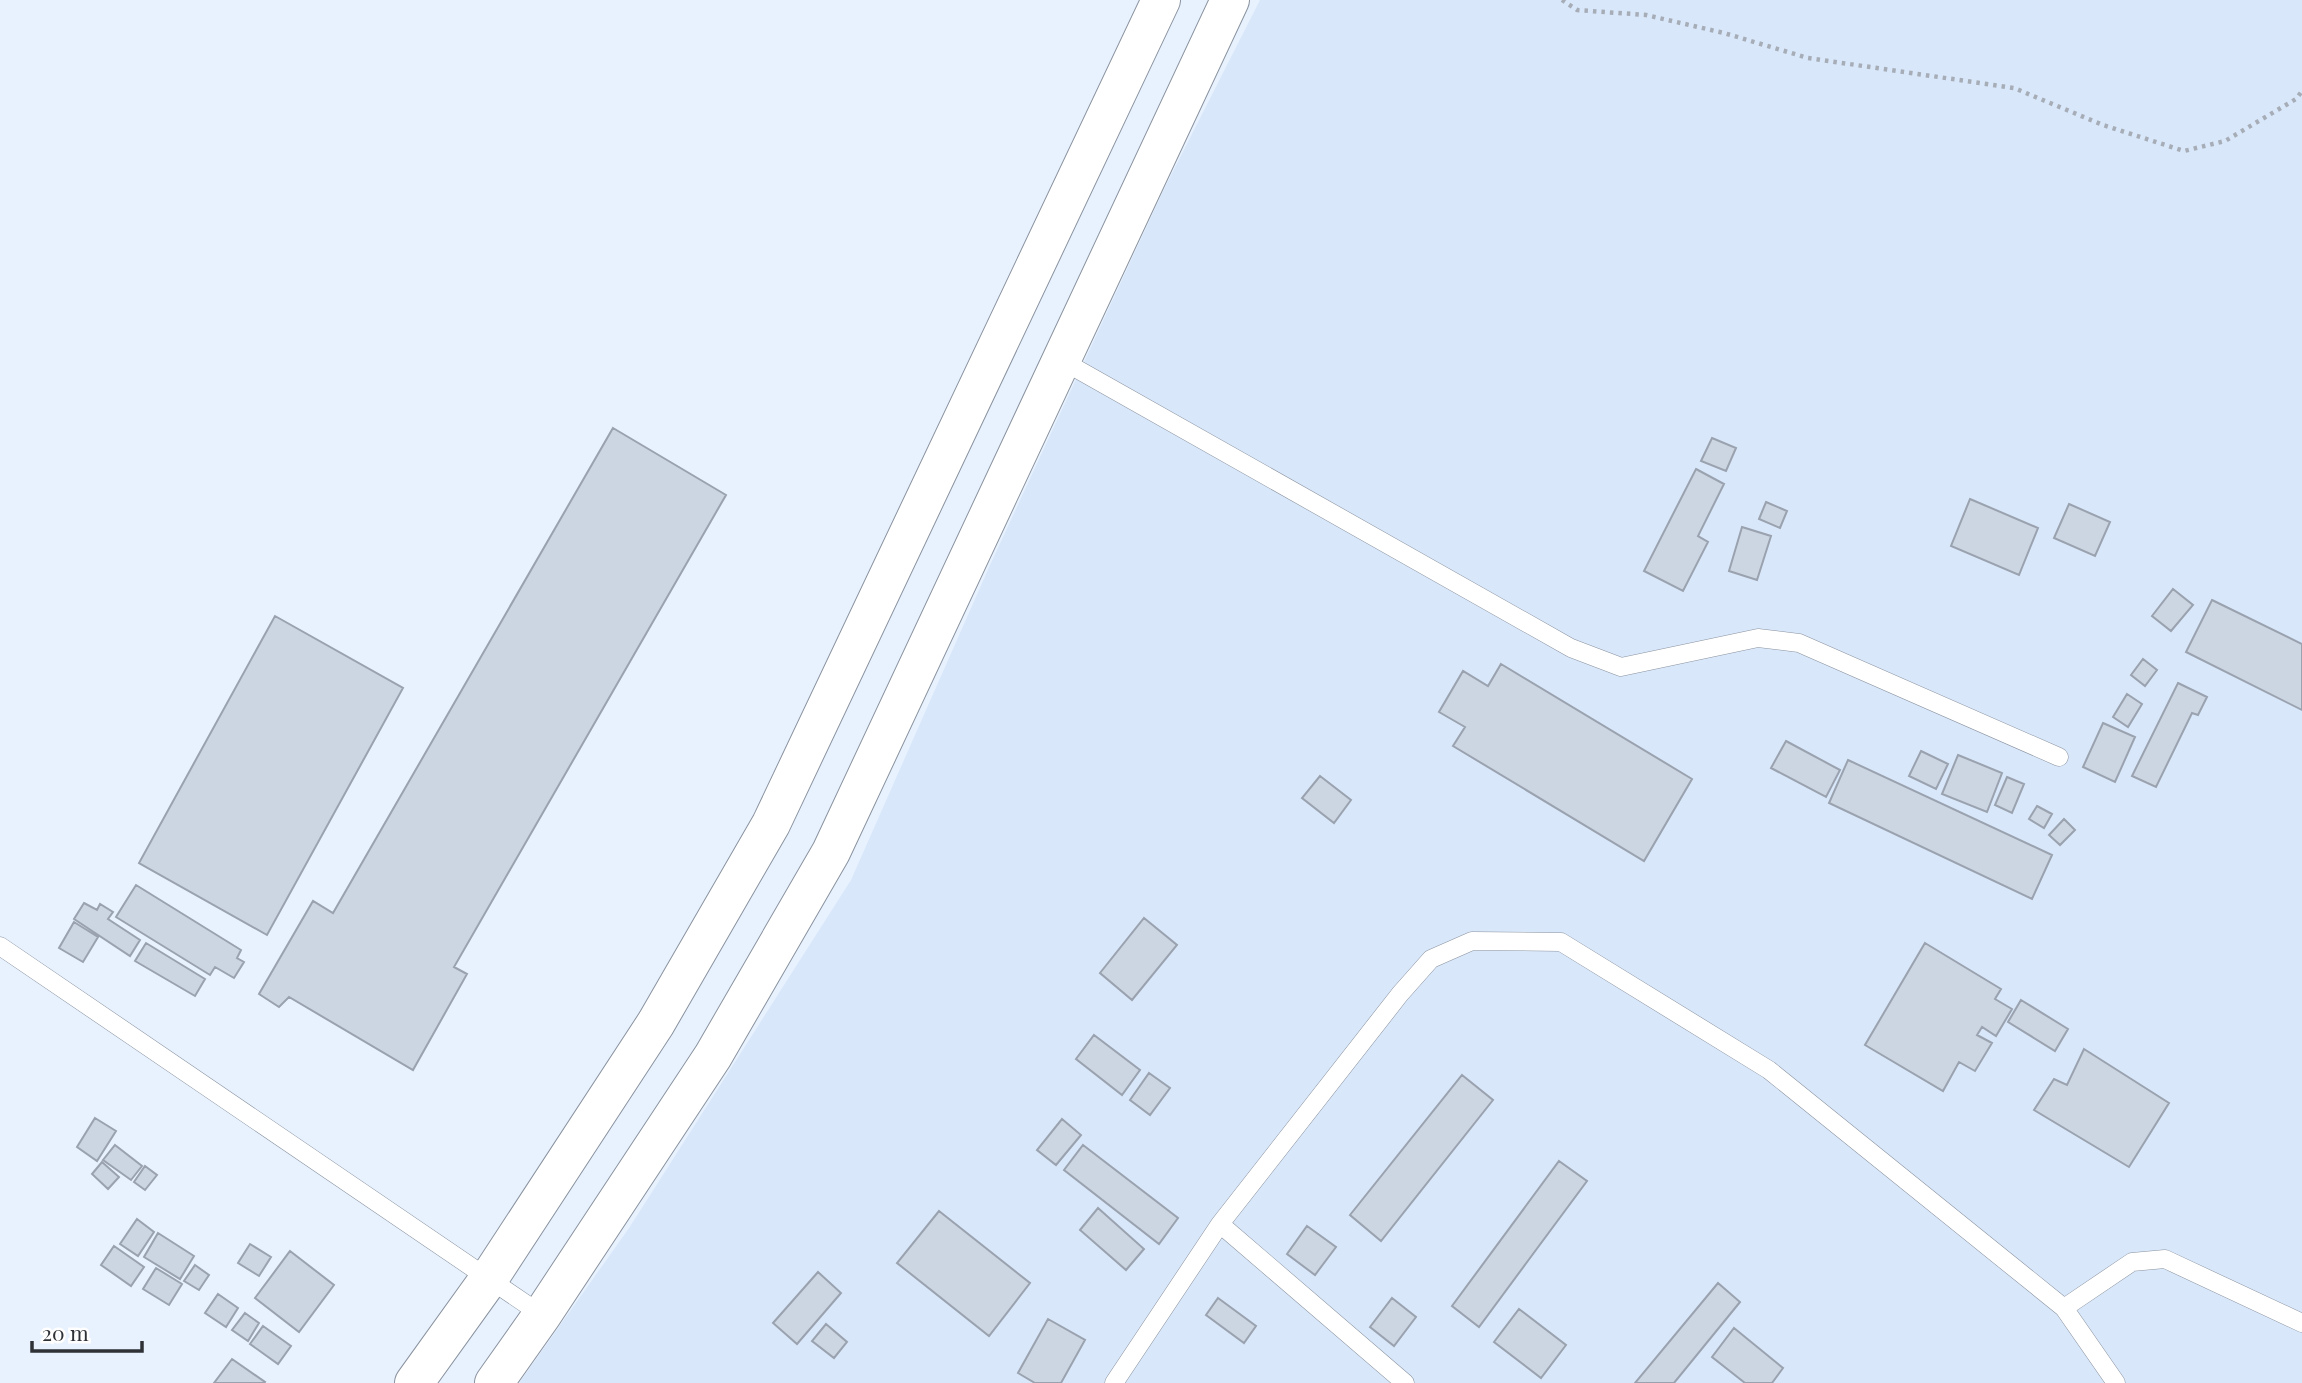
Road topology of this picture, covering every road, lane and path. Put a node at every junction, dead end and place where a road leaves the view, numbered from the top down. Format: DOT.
graph roads {
  1 [pos="1161,0"];
  2 [pos="1230,0"];
  3 [pos="1562,0"];
  4 [pos="2302,91"];
  5 [pos="1061,360"];
  6 [pos="2059,757"];
  7 [pos="0,946"];
  8 [pos="1220,1224"];
  9 [pos="488,1280"];
  10 [pos="2064,1308"];
  11 [pos="542,1315"];
  12 [pos="2302,1324"];
  13 [pos="414,1383"];
  14 [pos="494,1383"];
  15 [pos="1114,1383"];
  16 [pos="1405,1383"];
  17 [pos="2116,1383"];
  1 -- 9 [label="main road"];
  2 -- 5 [label="main road"];
  3 -- 4 [label="path"];
  5 -- 6 [label="lane"];
  5 -- 11 [label="main road"];
  7 -- 9 [label="lane"];
  8 -- 10 [label="lane"];
  8 -- 15 [label="lane"];
  8 -- 16 [label="lane"];
  9 -- 11 [label="lane"];
  9 -- 13 [label="main road"];
  10 -- 12 [label="lane"];
  10 -- 17 [label="lane"];
  11 -- 14 [label="main road"];
}
